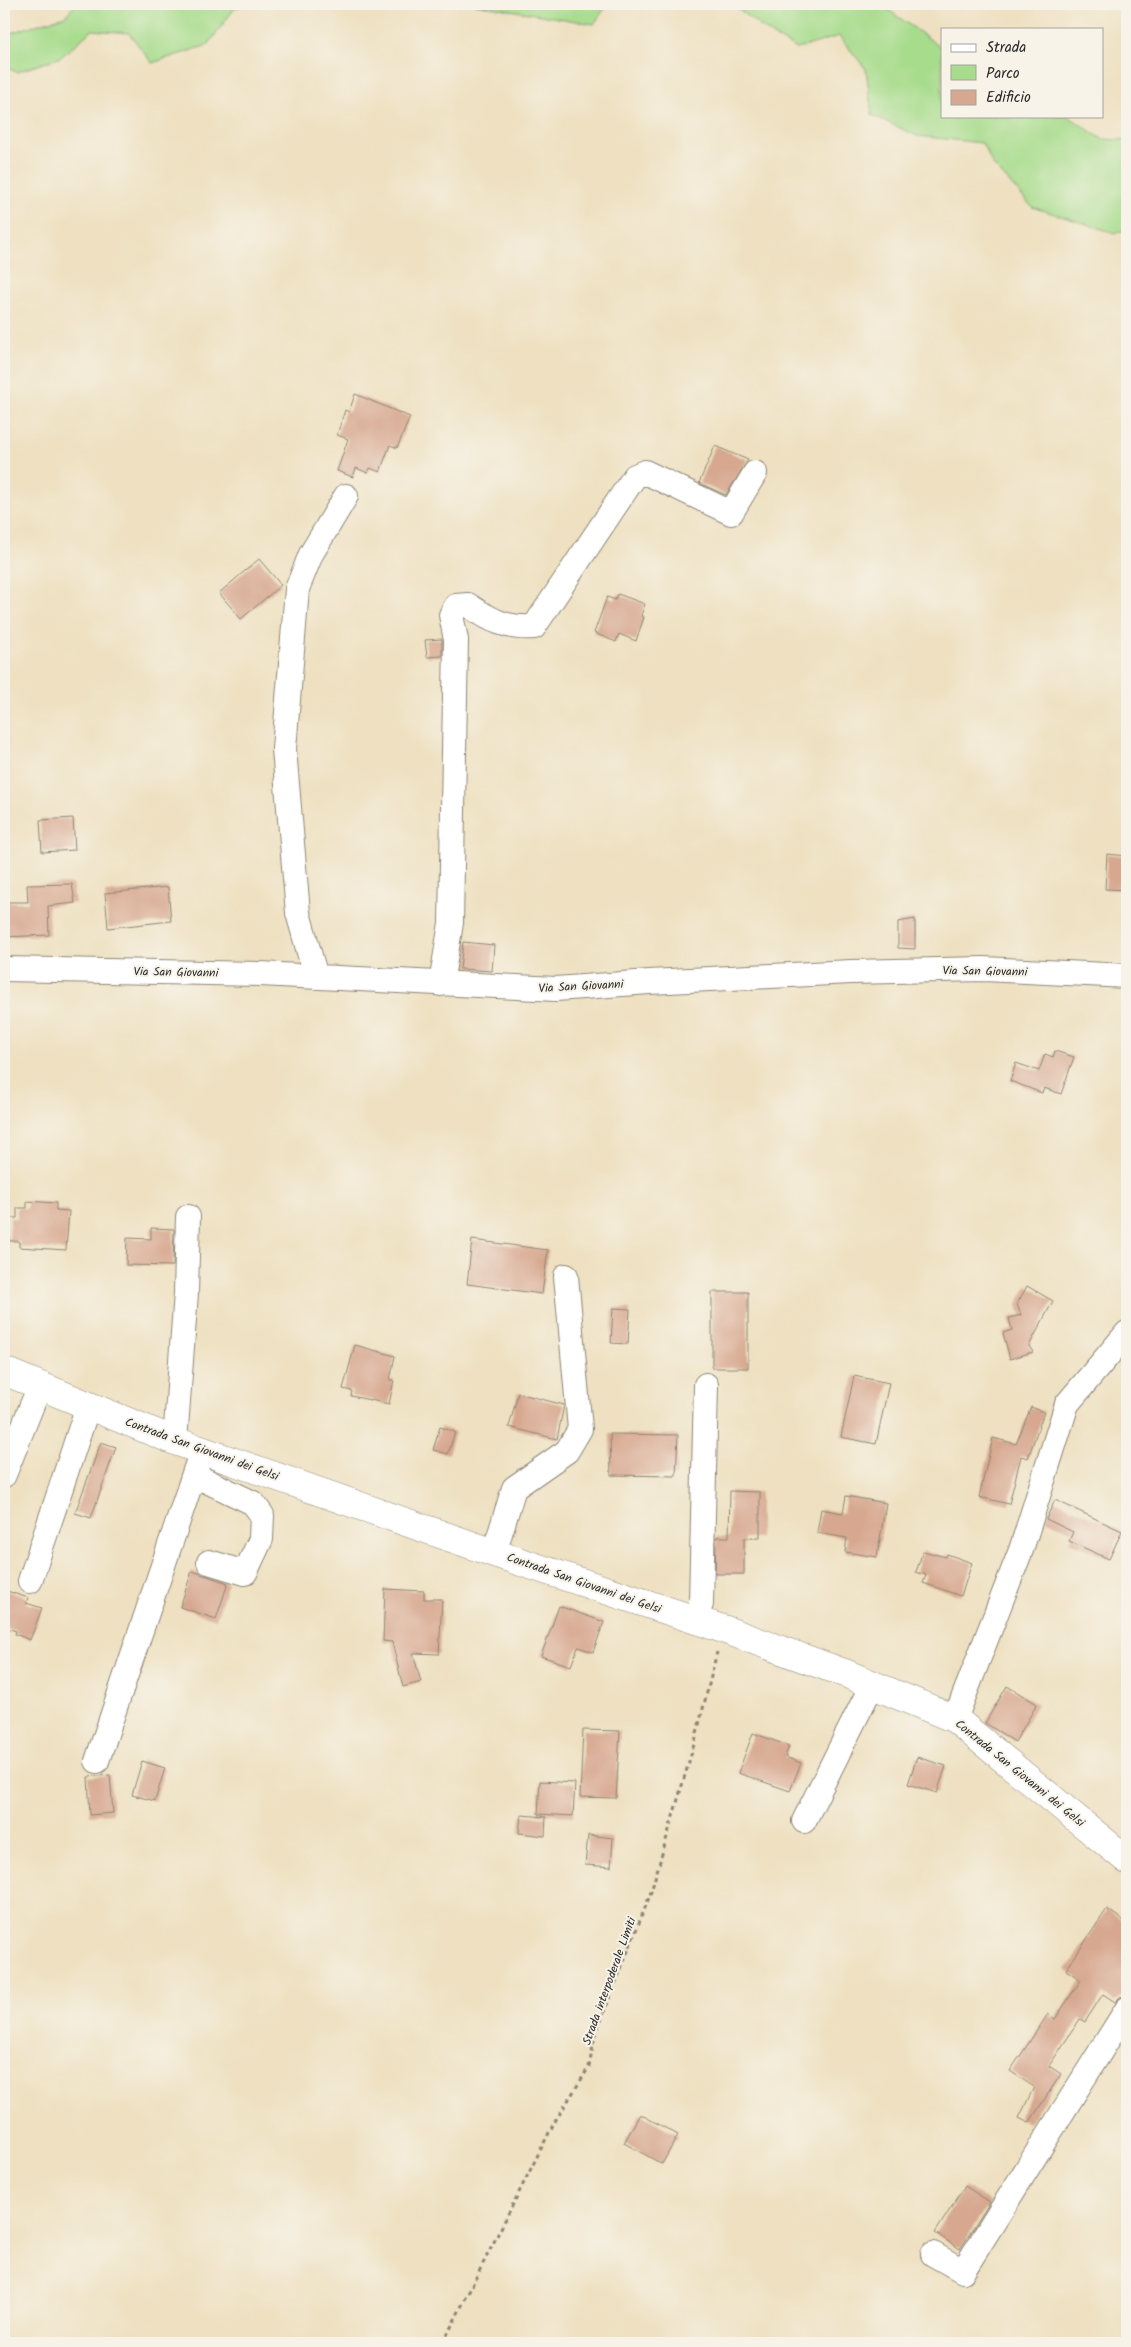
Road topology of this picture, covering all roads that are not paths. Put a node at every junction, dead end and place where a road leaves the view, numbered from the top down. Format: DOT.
graph roads {
  1 [pos="755,473"];
  2 [pos="346,496"];
  3 [pos="4,969"];
  4 [pos="1127,976"];
  5 [pos="316,977"];
  6 [pos="441,984"];
  7 [pos="188,1217"];
  8 [pos="566,1276"];
  9 [pos="1127,1332"];
  10 [pos="4,1372"];
  11 [pos="40,1385"];
  12 [pos="706,1385"];
  13 [pos="88,1406"];
  14 [pos="175,1441"];
  15 [pos="198,1463"];
  16 [pos="4,1474"];
  17 [pos="494,1553"];
  18 [pos="209,1562"];
  19 [pos="30,1581"];
  20 [pos="694,1620"];
  21 [pos="872,1685"];
  22 [pos="955,1719"];
  23 [pos="97,1761"];
  24 [pos="804,1821"];
  25 [pos="1127,1860"];
  26 [pos="1127,2009"];
  27 [pos="933,2254"];
  1 -- 6 [label="street"];
  2 -- 5 [label="street"];
  3 -- 5 [label="street, Via San Giovanni"];
  4 -- 6 [label="street, Via San Giovanni"];
  5 -- 6 [label="street, Via San Giovanni"];
  7 -- 14 [label="street"];
  8 -- 17 [label="street"];
  9 -- 22 [label="street"];
  10 -- 11 [label="main road, Contrada San Giovanni dei Gelsi"];
  11 -- 13 [label="main road, Contrada San Giovanni dei Gelsi"];
  11 -- 16 [label="street"];
  12 -- 20 [label="street"];
  13 -- 14 [label="main road, Contrada San Giovanni dei Gelsi"];
  13 -- 19 [label="street"];
  14 -- 15 [label="main road, Contrada San Giovanni dei Gelsi"];
  15 -- 17 [label="main road, Contrada San Giovanni dei Gelsi"];
  15 -- 18 [label="street"];
  15 -- 23 [label="street"];
  17 -- 20 [label="main road, Contrada San Giovanni dei Gelsi"];
  20 -- 21 [label="main road, Contrada San Giovanni dei Gelsi"];
  21 -- 22 [label="main road, Contrada San Giovanni dei Gelsi"];
  21 -- 24 [label="street"];
  22 -- 25 [label="main road, Contrada San Giovanni dei Gelsi"];
  26 -- 27 [label="street"];
}
